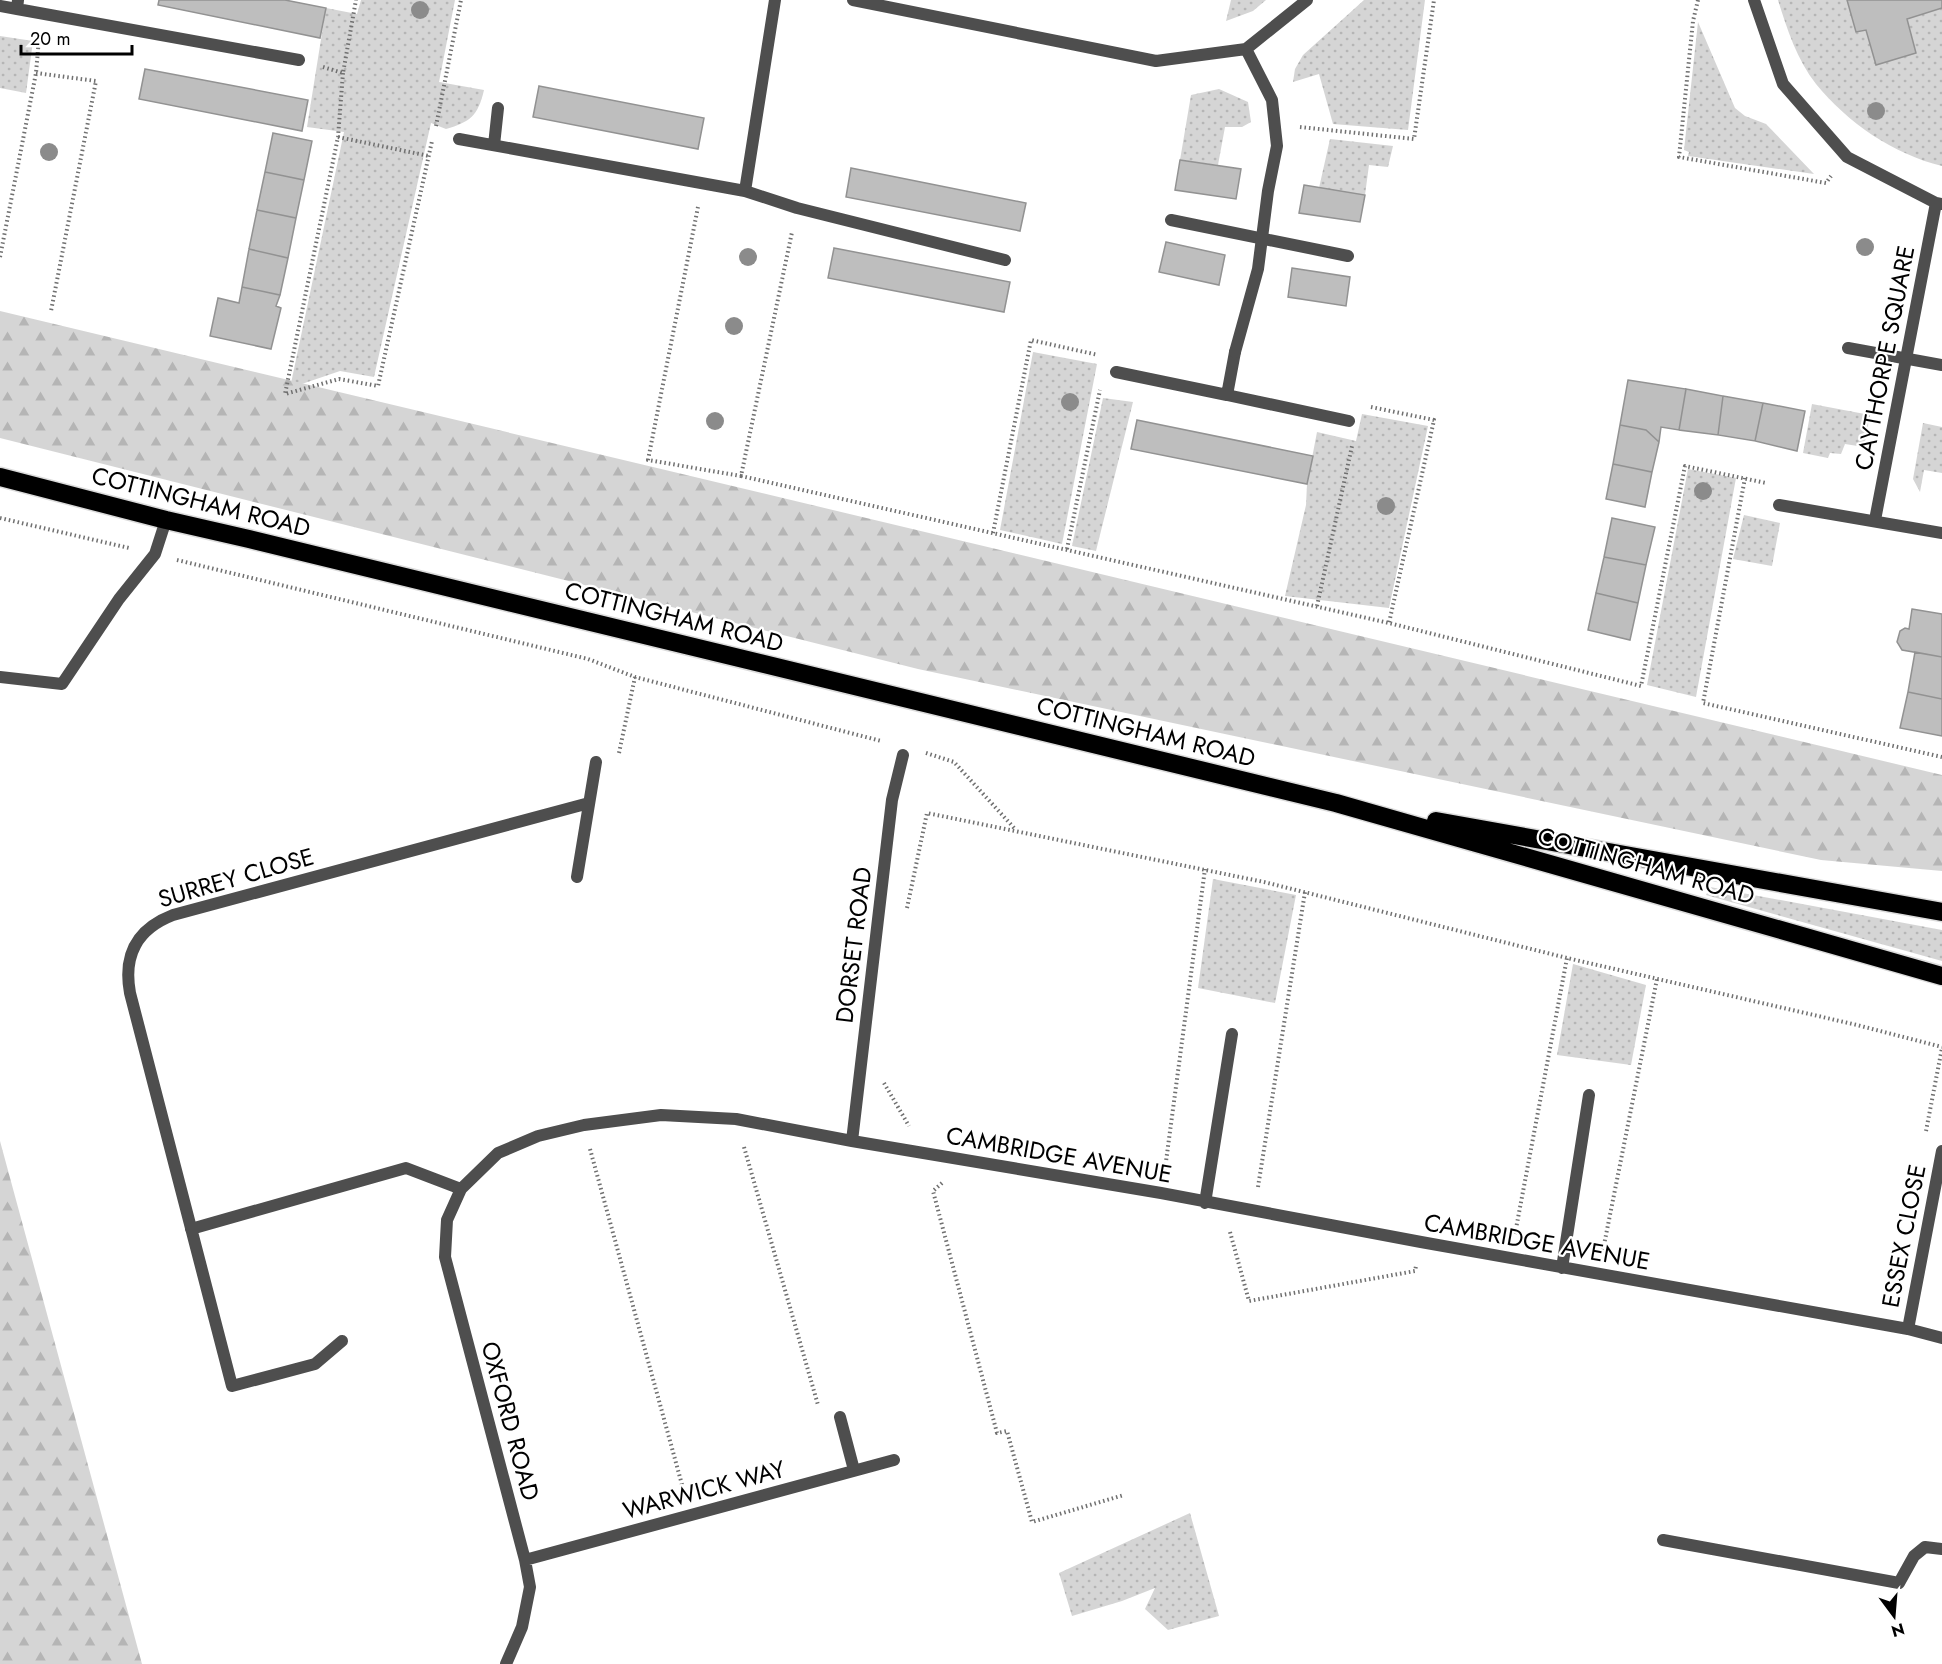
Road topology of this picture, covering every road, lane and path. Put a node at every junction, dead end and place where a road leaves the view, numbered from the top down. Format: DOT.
graph roads {
  1 [pos="356,0"];
  2 [pos="461,0"];
  3 [pos="775,0"];
  4 [pos="853,0"];
  5 [pos="1307,0"];
  6 [pos="1434,0"];
  7 [pos="1698,0"];
  8 [pos="1754,0"];
  9 [pos="17,4"];
  10 [pos="0,6"];
  11 [pos="42,13"];
  12 [pos="1246,49"];
  13 [pos="299,60"];
  14 [pos="36,73"];
  15 [pos="343,73"];
  16 [pos="498,108"];
  17 [pos="1275,125"];
  18 [pos="338,137"];
  19 [pos="459,139"];
  20 [pos="494,145"];
  21 [pos="429,156"];
  22 [pos="1847,157"];
  23 [pos="702,184"];
  24 [pos="745,191"];
  25 [pos="1939,204"];
  26 [pos="797,208"];
  27 [pos="1171,220"];
  28 [pos="1262,239"];
  29 [pos="1348,256"];
  30 [pos="0,257"];
  31 [pos="1005,260"];
  32 [pos="51,310"];
  33 [pos="1848,348"];
  34 [pos="1107,357"];
  35 [pos="1906,358"];
  36 [pos="1942,365"];
  37 [pos="1116,372"];
  38 [pos="1102,380"];
  39 [pos="1227,395"];
  40 [pos="1353,422"];
  41 [pos="741,476"];
  42 [pos="0,477"];
  43 [pos="1744,478"];
  44 [pos="1772,484"];
  45 [pos="1779,505"];
  46 [pos="0,518"];
  47 [pos="166,520"];
  48 [pos="1875,520"];
  49 [pos="993,533"];
  50 [pos="1942,533"];
  51 [pos="122,546"];
  52 [pos="1067,549"];
  53 [pos="194,564"];
  54 [pos="1317,606"];
  55 [pos="1389,622"];
  56 [pos="0,677"];
  57 [pos="635,677"];
  58 [pos="892,744"];
  59 [pos="924,753"];
  60 [pos="903,755"];
  61 [pos="1942,757"];
  62 [pos="596,762"];
  63 [pos="589,803"];
  64 [pos="1336,803"];
  65 [pos="1017,831"];
  66 [pos="1205,869"];
  67 [pos="577,877"];
  68 [pos="1305,892"];
  69 [pos="1942,912"];
  70 [pos="906,914"];
  71 [pos="1567,958"];
  72 [pos="1942,976"];
  73 [pos="1657,979"];
  74 [pos="1232,1034"];
  75 [pos="1942,1047"];
  76 [pos="879,1073"];
  77 [pos="1589,1095"];
  78 [pos="736,1119"];
  79 [pos="584,1125"];
  80 [pos="852,1140"];
  81 [pos="1942,1151"];
  82 [pos="924,1152"];
  83 [pos="944,1156"];
  84 [pos="460,1189"];
  85 [pos="1161,1193"];
  86 [pos="1205,1203"];
  87 [pos="1222,1206"];
  88 [pos="1254,1211"];
  89 [pos="191,1228"];
  90 [pos="1421,1242"];
  91 [pos="1510,1258"];
  92 [pos="1562,1268"];
  93 [pos="1599,1274"];
  94 [pos="1908,1329"];
  95 [pos="1942,1338"];
  96 [pos="342,1341"];
  97 [pos="840,1417"];
  98 [pos="894,1460"];
  99 [pos="854,1470"];
  100 [pos="1124,1495"];
  101 [pos="690,1515"];
  102 [pos="1663,1540"];
  103 [pos="1942,1549"];
  104 [pos="525,1560"];
  105 [pos="506,1664"];
  1 -- 15 [label="path"];
  2 -- 21 [label="path"];
  3 -- 24 [label="street"];
  4 -- 12 [label="street"];
  5 -- 12 [label="street"];
  6 -- 17 [label="path"];
  7 -- 22 [label="path"];
  8 -- 22 [label="street"];
  9 -- 10 [label="street"];
  9 -- 11 [label="street"];
  11 -- 13 [label="street"];
  11 -- 14 [label="path"];
  12 -- 17 [label="street"];
  13 -- 15 [label="path"];
  14 -- 30 [label="path"];
  14 -- 32 [label="path"];
  15 -- 18 [label="path"];
  16 -- 20 [label="street"];
  17 -- 28 [label="street"];
  18 -- 21 [label="path"];
  18 -- 21 [label="path"];
  19 -- 20 [label="street"];
  20 -- 23 [label="street"];
  22 -- 25 [label="street"];
  23 -- 24 [label="street"];
  23 -- 41 [label="path"];
  24 -- 26 [label="street"];
  25 -- 35 [label="street, CAYTHORPE SQUARE"];
  26 -- 31 [label="street"];
  26 -- 41 [label="path"];
  27 -- 28 [label="street"];
  28 -- 29 [label="street"];
  28 -- 39 [label="street"];
  33 -- 35 [label="street"];
  34 -- 49 [label="path"];
  35 -- 36 [label="street"];
  35 -- 48 [label="street, CAYTHORPE SQUARE"];
  37 -- 39 [label="street"];
  38 -- 52 [label="path"];
  39 -- 40 [label="street"];
  40 -- 54 [label="path"];
  40 -- 55 [label="path"];
  41 -- 49 [label="path"];
  42 -- 47 [label="highway, COTTINGHAM ROAD"];
  43 -- 44 [label="path"];
  43 -- 55 [label="path"];
  43 -- 61 [label="path"];
  45 -- 48 [label="street"];
  46 -- 51 [label="path"];
  47 -- 56 [label="street"];
  47 -- 64 [label="highway, COTTINGHAM ROAD"];
  48 -- 50 [label="street"];
  49 -- 52 [label="path"];
  52 -- 54 [label="path"];
  53 -- 57 [label="path"];
  54 -- 55 [label="path"];
  57 -- 58 [label="path"];
  57 -- 62 [label="path"];
  59 -- 65 [label="path"];
  60 -- 80 [label="street, DORSET ROAD"];
  62 -- 63 [label="street"];
  63 -- 67 [label="street"];
  63 -- 89 [label="street, SURREY CLOSE"];
  64 -- 69 [label="highway, COTTINGHAM ROAD"];
  64 -- 72 [label="highway, COTTINGHAM ROAD"];
  65 -- 66 [label="path"];
  65 -- 70 [label="path"];
  66 -- 68 [label="path"];
  66 -- 85 [label="path"];
  68 -- 71 [label="path"];
  68 -- 88 [label="path"];
  71 -- 73 [label="path"];
  71 -- 91 [label="path"];
  73 -- 75 [label="path"];
  73 -- 93 [label="path"];
  74 -- 86 [label="street"];
  76 -- 82 [label="path"];
  77 -- 92 [label="street"];
  78 -- 79 [label="street, CAMBRIDGE AVENUE"];
  78 -- 80 [label="street, CAMBRIDGE AVENUE"];
  78 -- 97 [label="path"];
  79 -- 84 [label="street, CAMBRIDGE AVENUE"];
  79 -- 101 [label="path"];
  80 -- 82 [label="street, CAMBRIDGE AVENUE"];
  81 -- 94 [label="street, ESSEX CLOSE"];
  82 -- 83 [label="street, CAMBRIDGE AVENUE"];
  83 -- 85 [label="street, CAMBRIDGE AVENUE"];
  83 -- 100 [label="path"];
  84 -- 89 [label="street"];
  84 -- 104 [label="street, OXFORD ROAD"];
  85 -- 86 [label="street, CAMBRIDGE AVENUE"];
  86 -- 87 [label="street, CAMBRIDGE AVENUE"];
  87 -- 88 [label="street, CAMBRIDGE AVENUE"];
  87 -- 90 [label="path"];
  88 -- 90 [label="street, CAMBRIDGE AVENUE"];
  89 -- 96 [label="street, SURREY CLOSE"];
  90 -- 91 [label="street, CAMBRIDGE AVENUE"];
  91 -- 92 [label="street, CAMBRIDGE AVENUE"];
  92 -- 93 [label="street, CAMBRIDGE AVENUE"];
  93 -- 94 [label="street, CAMBRIDGE AVENUE"];
  94 -- 95 [label="street, CAMBRIDGE AVENUE"];
  97 -- 99 [label="street"];
  98 -- 99 [label="street, WARWICK WAY"];
  99 -- 101 [label="street, WARWICK WAY"];
  101 -- 104 [label="street, WARWICK WAY"];
  102 -- 103 [label="street"];
  104 -- 105 [label="street, OXFORD ROAD"];
}
